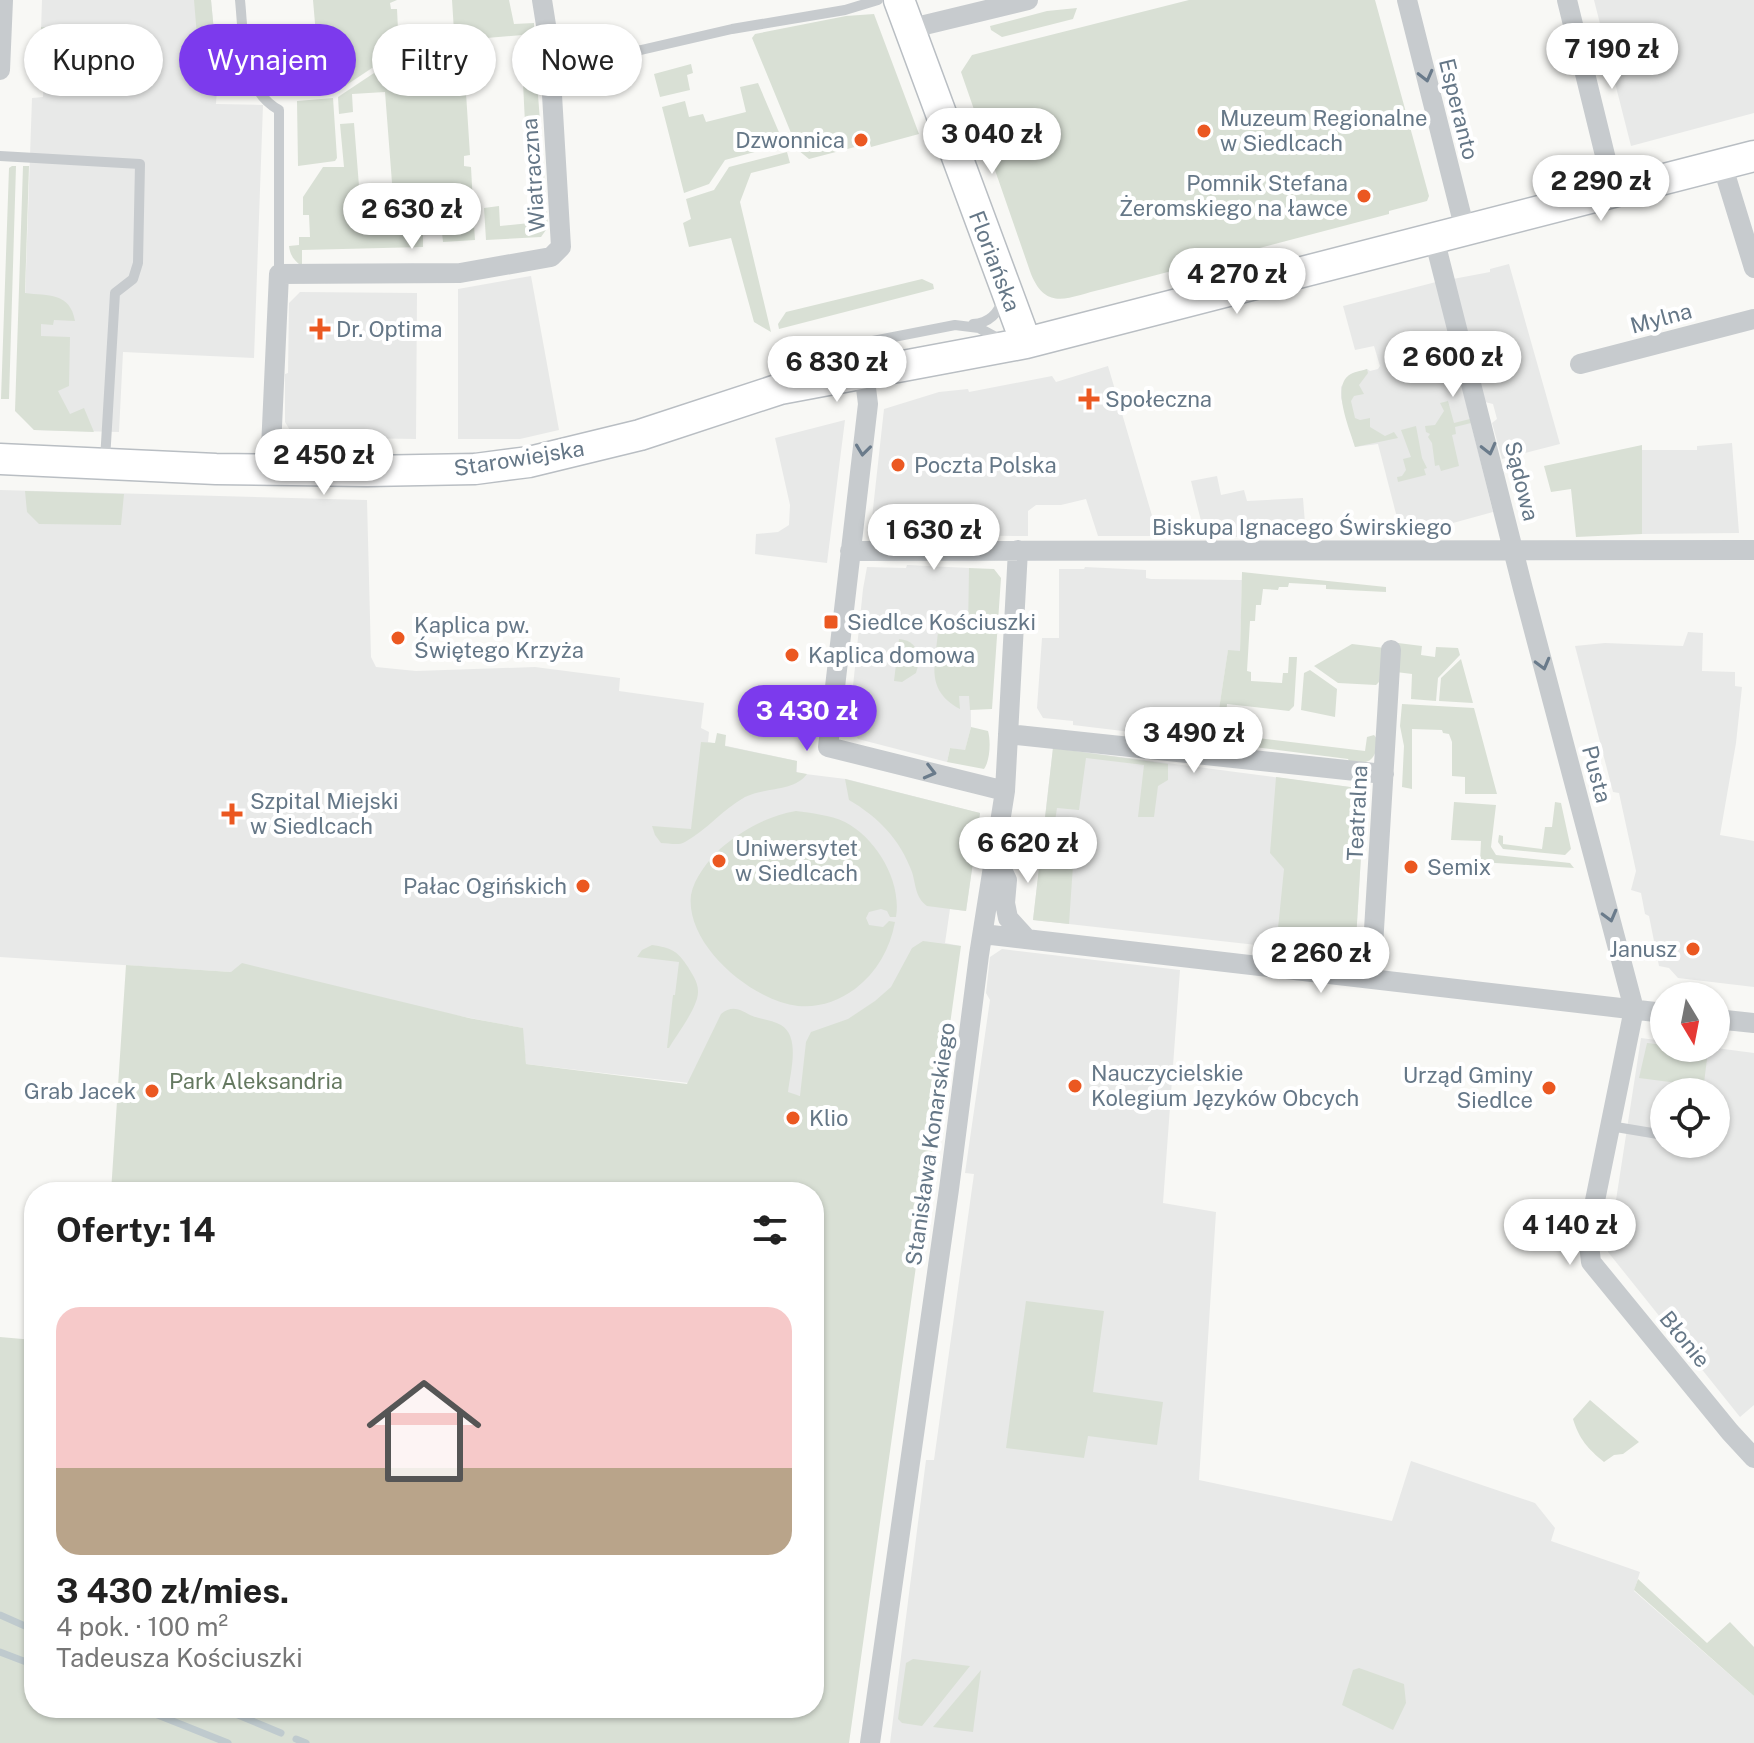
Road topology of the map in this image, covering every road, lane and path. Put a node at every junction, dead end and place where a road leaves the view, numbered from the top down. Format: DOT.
graph roads {
  1 [pos="3,0"];
  2 [pos="240,0"];
  3 [pos="542,0"];
  4 [pos="878,0"];
  5 [pos="899,0"];
  6 [pos="1028,0"];
  7 [pos="1407,0"];
  8 [pos="1567,0"];
  9 [pos="545,24"];
  10 [pos="908,29"];
  11 [pos="642,50"];
  12 [pos="0,70"];
  13 [pos="552,96"];
  14 [pos="0,156"];
  15 [pos="1754,156"];
  16 [pos="1722,164"];
  17 [pos="1614,192"];
  18 [pos="1465,230"];
  19 [pos="1434,238"];
  20 [pos="1754,268"];
  21 [pos="279,274"];
  22 [pos="1004,284"];
  23 [pos="1754,319"];
  24 [pos="968,325"];
  25 [pos="1017,344"];
  26 [pos="1580,364"];
  27 [pos="864,372"];
  28 [pos="795,386"];
  29 [pos="0,459"];
  30 [pos="104,464"];
  31 [pos="270,470"];
  32 [pos="1018,550"];
  33 [pos="1754,550"];
  34 [pos="850,551"];
  35 [pos="1513,551"];
  36 [pos="1391,650"];
  37 [pos="1008,734"];
  38 [pos="1384,774"];
  39 [pos="1005,791"];
  40 [pos="995,855"];
  41 [pos="983,934"];
  42 [pos="1027,939"];
  43 [pos="1371,979"];
  44 [pos="1634,1009"];
  45 [pos="1650,1011"];
  46 [pos="1730,1020"];
  47 [pos="1754,1023"];
  48 [pos="1610,1126"];
  49 [pos="1650,1133"];
  50 [pos="1754,1458"];
  51 [pos="870,1743"];
  1 -- 12 [label="street"];
  2 -- 21 [label="lane"];
  3 -- 9 [label="street, Wiatraczna"];
  4 -- 11 [label="lane"];
  5 -- 10 [label="main road, Floriańska"];
  6 -- 10 [label="street"];
  7 -- 18 [label="street, Esperanto, one-way"];
  8 -- 17 [label="street"];
  10 -- 22 [label="main road, Floriańska"];
  13 -- 21 [label="street, Wiatraczna"];
  14 -- 30 [label="lane"];
  15 -- 16 [label="main road, Starowiejska"];
  16 -- 17 [label="main road, Starowiejska"];
  16 -- 20 [label="street"];
  17 -- 18 [label="main road, Starowiejska"];
  18 -- 19 [label="main road, Starowiejska"];
  19 -- 25 [label="main road, Starowiejska"];
  19 -- 35 [label="street, Sądowa, one-way"];
  21 -- 31 [label="street"];
  22 -- 24 [label="lane"];
  22 -- 25 [label="main road, Floriańska"];
  23 -- 26 [label="street, Mylna"];
  24 -- 25 [label="lane"];
  24 -- 28 [label="lane"];
  25 -- 27 [label="main road, Starowiejska"];
  27 -- 28 [label="main road, Starowiejska"];
  27 -- 34 [label="street, one-way"];
  28 -- 31 [label="main road, Starowiejska"];
  29 -- 30 [label="main road, Starowiejska"];
  30 -- 31 [label="main road, Starowiejska"];
  32 -- 34 [label="street, Biskupa Ignacego Świrskiego"];
  32 -- 35 [label="street, Biskupa Ignacego Świrskiego"];
  32 -- 37 [label="street, Stanisława Konarskiego"];
  33 -- 35 [label="street, Biskupa Ignacego Świrskiego"];
  34 -- 39 [label="street, one-way"];
  35 -- 44 [label="street, Pusta, one-way"];
  36 -- 38 [label="street, Teatralna"];
  37 -- 38 [label="street"];
  37 -- 39 [label="street, Stanisława Konarskiego"];
  38 -- 43 [label="street, Teatralna"];
  39 -- 40 [label="street, Stanisława Konarskiego"];
  40 -- 41 [label="street, Stanisława Konarskiego"];
  40 -- 42 [label="street"];
  41 -- 42 [label="street"];
  41 -- 51 [label="street, Stanisława Konarskiego"];
  42 -- 43 [label="street"];
  43 -- 44 [label="street"];
  44 -- 45 [label="street"];
  44 -- 48 [label="street, Błonie"];
  46 -- 47 [label="street"];
  48 -- 49 [label="lane"];
  48 -- 50 [label="street, Błonie"];
}
